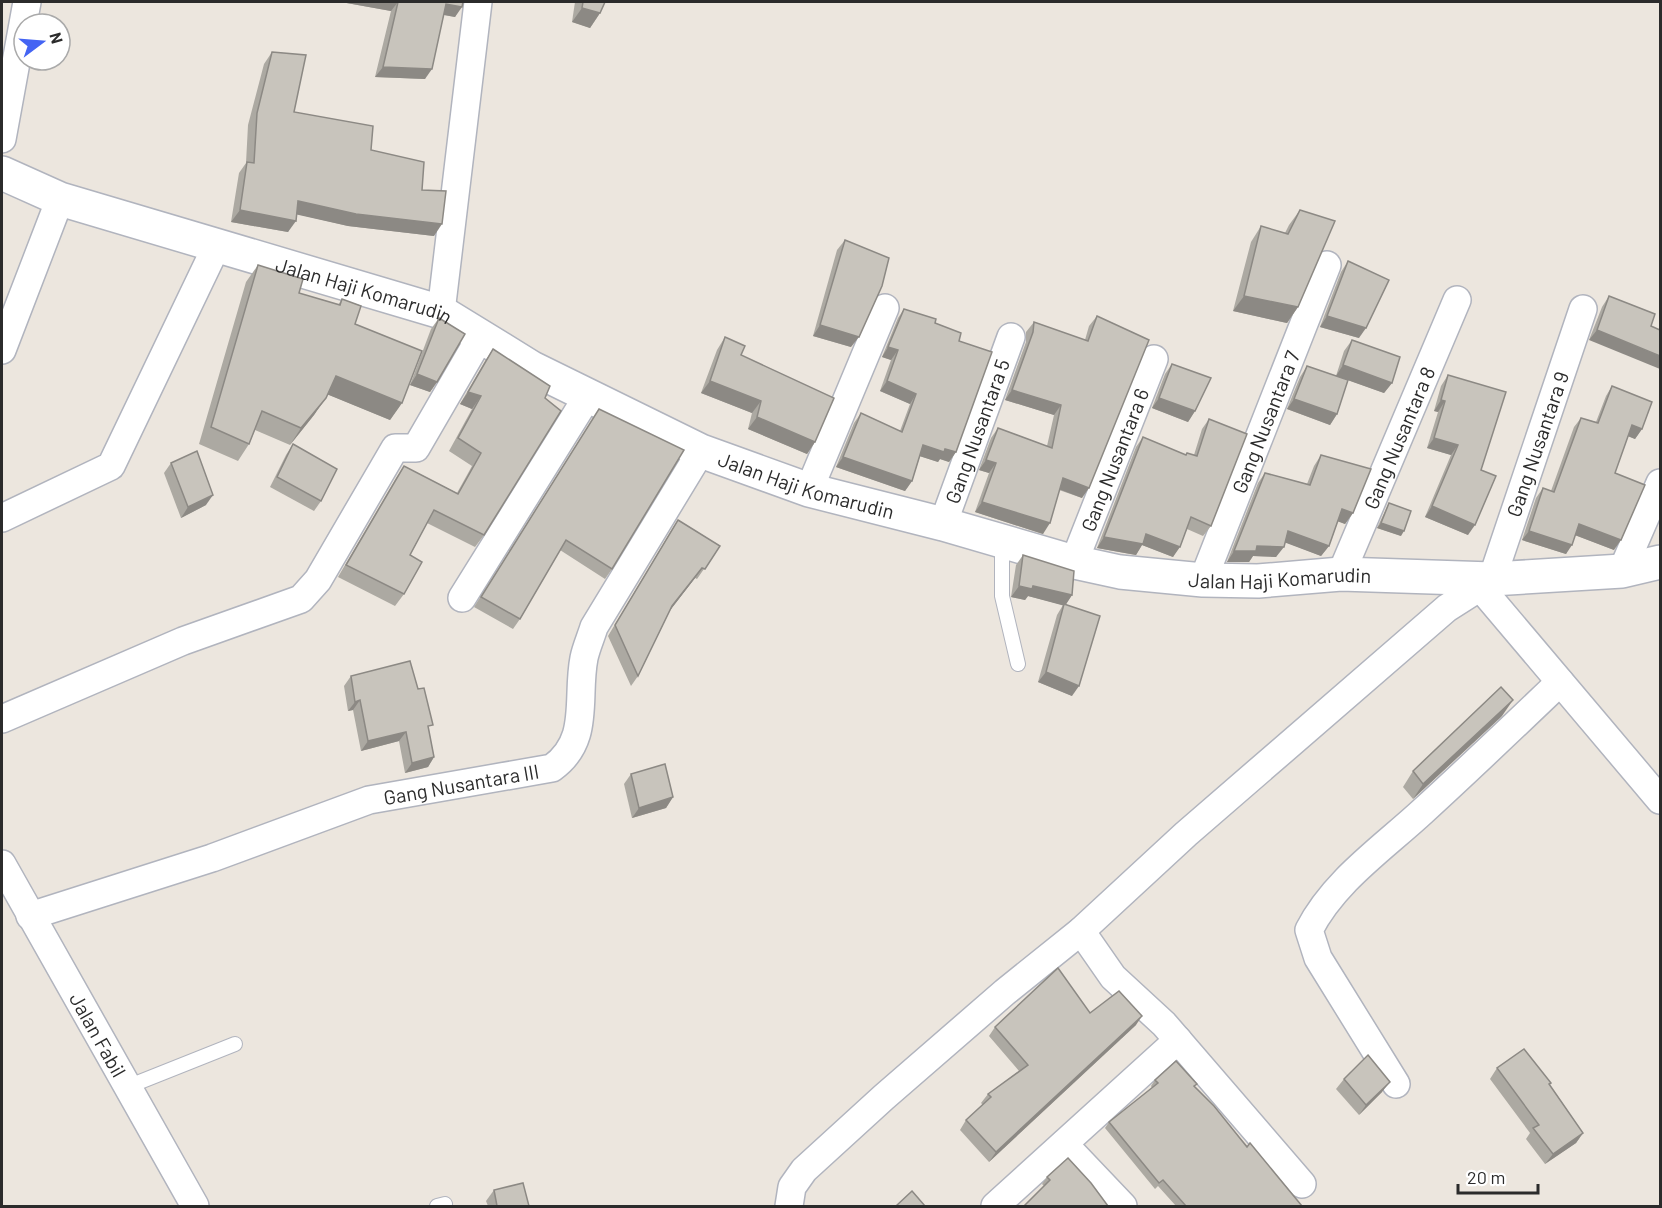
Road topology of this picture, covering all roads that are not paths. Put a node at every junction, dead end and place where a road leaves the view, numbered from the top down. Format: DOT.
graph roads {
  1 [pos="27,2"];
  2 [pos="478,2"];
  3 [pos="2,139"];
  4 [pos="2,173"];
  5 [pos="60,199"];
  6 [pos="218,245"];
  7 [pos="1328,265"];
  8 [pos="1457,300"];
  9 [pos="885,308"];
  10 [pos="1583,309"];
  11 [pos="441,312"];
  12 [pos="482,336"];
  13 [pos="1011,338"];
  14 [pos="2,350"];
  15 [pos="1154,359"];
  16 [pos="589,394"];
  17 [pos="701,451"];
  18 [pos="1660,483"];
  19 [pos="809,490"];
  20 [pos="2,518"];
  21 [pos="943,524"];
  22 [pos="1002,541"];
  23 [pos="1074,562"];
  24 [pos="1660,562"];
  25 [pos="1622,572"];
  26 [pos="1341,574"];
  27 [pos="1203,580"];
  28 [pos="1486,583"];
  29 [pos="462,598"];
  30 [pos="1018,664"];
  31 [pos="1560,682"];
  32 [pos="2,719"];
  33 [pos="1660,800"];
  34 [pos="2,864"];
  35 [pos="30,916"];
  36 [pos="1081,931"];
  37 [pos="1178,1040"];
  38 [pos="235,1044"];
  39 [pos="1396,1084"];
  40 [pos="127,1087"];
  41 [pos="1064,1144"];
  42 [pos="1302,1184"];
  43 [pos="195,1206"];
  44 [pos="789,1206"];
  45 [pos="995,1206"];
  46 [pos="1123,1206"];
  1 -- 3 [label="street"];
  2 -- 11 [label="street"];
  4 -- 5 [label="street, Jalan Haji Komarudin"];
  5 -- 6 [label="street, Jalan Haji Komarudin"];
  5 -- 14 [label="street"];
  6 -- 11 [label="street, Jalan Haji Komarudin"];
  6 -- 20 [label="street"];
  7 -- 27 [label="street, Gang Nusantara 7"];
  8 -- 26 [label="street, Gang Nusantara 8"];
  9 -- 19 [label="street"];
  10 -- 28 [label="street, Gang Nusantara 9"];
  11 -- 12 [label="street, Jalan Haji Komarudin"];
  12 -- 16 [label="street, Jalan Haji Komarudin"];
  12 -- 32 [label="street"];
  13 -- 21 [label="street, Gang Nusantara 5"];
  15 -- 23 [label="street, Gang Nusantara 6"];
  16 -- 17 [label="street, Jalan Haji Komarudin"];
  16 -- 29 [label="street"];
  17 -- 19 [label="street, Jalan Haji Komarudin"];
  17 -- 35 [label="street, Gang Nusantara III"];
  18 -- 25 [label="street"];
  19 -- 21 [label="street, Jalan Haji Komarudin"];
  21 -- 22 [label="street, Jalan Haji Komarudin"];
  22 -- 23 [label="street, Jalan Haji Komarudin"];
  22 -- 30 [label="lane"];
  23 -- 27 [label="street, Jalan Haji Komarudin"];
  24 -- 25 [label="street, Jalan Haji Komarudin"];
  25 -- 28 [label="street, Jalan Haji Komarudin"];
  26 -- 27 [label="street, Jalan Haji Komarudin"];
  26 -- 28 [label="street, Jalan Haji Komarudin"];
  28 -- 31 [label="street"];
  28 -- 36 [label="street"];
  31 -- 33 [label="street"];
  31 -- 39 [label="street"];
  34 -- 35 [label="street, Jalan Fabil"];
  35 -- 40 [label="street, Jalan Fabil"];
  36 -- 37 [label="street"];
  36 -- 44 [label="street"];
  37 -- 41 [label="street"];
  37 -- 42 [label="street"];
  38 -- 40 [label="lane"];
  40 -- 43 [label="street, Jalan Fabil"];
  41 -- 45 [label="street"];
  41 -- 46 [label="street"];
}
